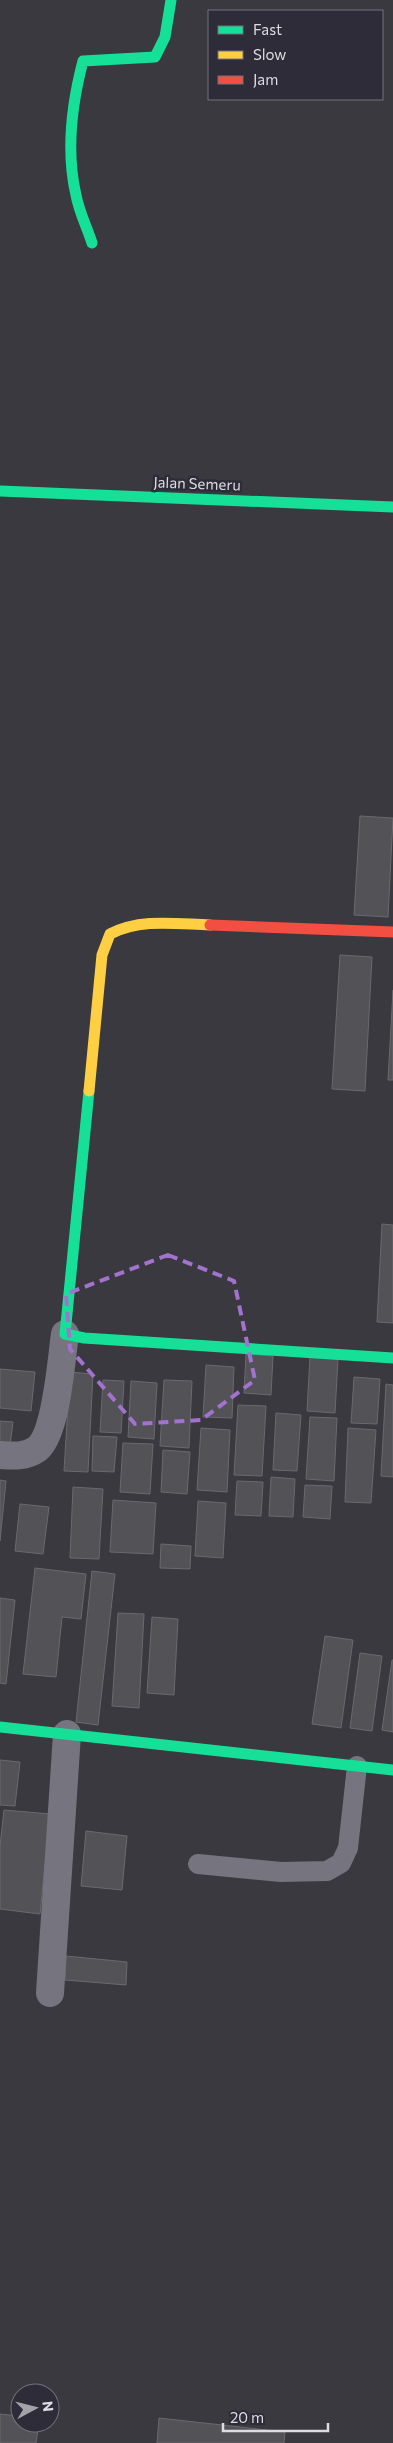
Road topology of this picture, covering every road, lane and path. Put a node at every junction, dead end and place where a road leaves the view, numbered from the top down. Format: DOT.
graph roads {
  1 [pos="171,0"];
  2 [pos="92,243"];
  3 [pos="0,491"];
  4 [pos="393,507"];
  5 [pos="393,932"];
  6 [pos="65,1334"];
  7 [pos="393,1358"];
  8 [pos="0,1455"];
  9 [pos="0,1727"];
  10 [pos="67,1734"];
  11 [pos="357,1766"];
  12 [pos="393,1770"];
  13 [pos="198,1864"];
  14 [pos="50,1993"];
  1 -- 2 [label="street"];
  3 -- 4 [label="street, Jalan Semeru"];
  5 -- 6 [label="street"];
  6 -- 7 [label="street"];
  6 -- 8 [label="street"];
  9 -- 10 [label="street"];
  10 -- 11 [label="street"];
  10 -- 14 [label="street"];
  11 -- 12 [label="street"];
  11 -- 13 [label="lane"];
}
